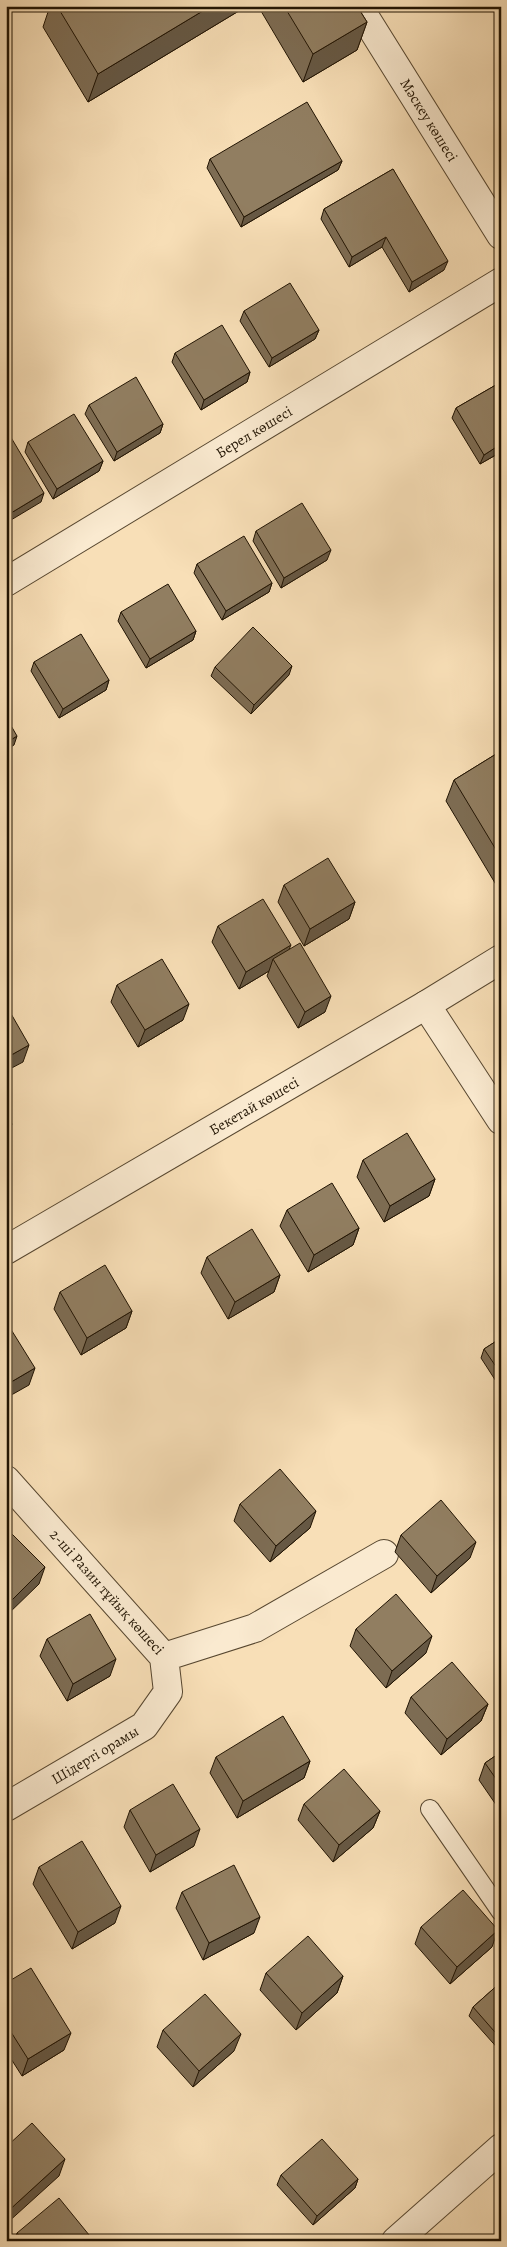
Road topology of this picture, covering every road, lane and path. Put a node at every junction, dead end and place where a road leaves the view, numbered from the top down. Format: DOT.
graph roads {
  1 [pos="358,6"];
  2 [pos="501,235"];
  3 [pos="501,282"];
  4 [pos="6,582"];
  5 [pos="501,959"];
  6 [pos="426,1005"];
  7 [pos="501,1120"];
  8 [pos="6,1250"];
  9 [pos="6,1480"];
  10 [pos="384,1554"];
  11 [pos="164,1658"];
  12 [pos="6,1807"];
  13 [pos="430,1809"];
  14 [pos="501,1912"];
  15 [pos="501,2148"];
  16 [pos="396,2241"];
  1 -- 2 [label="street, Мәскеу көшесі"];
  3 -- 4 [label="street, Берел көшесі"];
  5 -- 6 [label="street, Бекетай көшесі"];
  6 -- 7 [label="street"];
  6 -- 8 [label="street, Бекетай көшесі"];
  9 -- 11 [label="street, 2-ші Разин тұйық көшесі"];
  10 -- 11 [label="street, 2-ші Разин тұйық көшесі"];
  11 -- 12 [label="street, Шідерті орамы"];
  13 -- 14 [label="lane"];
  15 -- 16 [label="street"];
}
